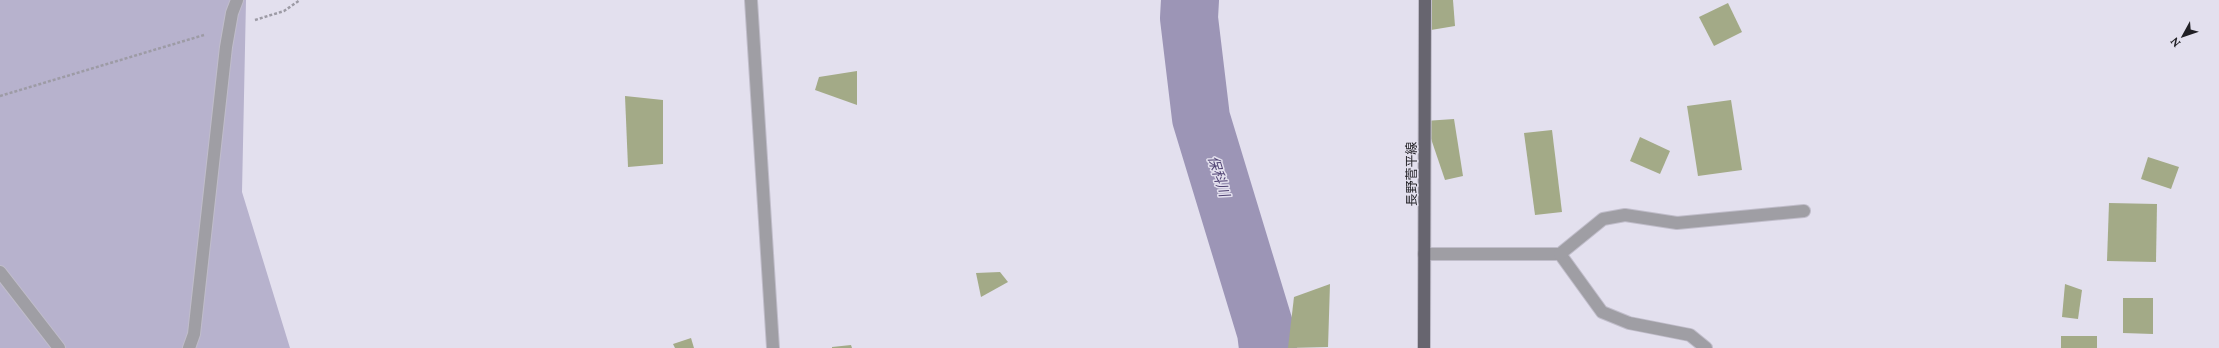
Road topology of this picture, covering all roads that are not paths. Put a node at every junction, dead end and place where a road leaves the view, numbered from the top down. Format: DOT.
graph roads {
  1 [pos="237,0"];
  2 [pos="751,0"];
  3 [pos="1425,0"];
  4 [pos="1804,211"];
  5 [pos="1424,254"];
  6 [pos="1560,254"];
  7 [pos="0,272"];
  8 [pos="59,348"];
  9 [pos="189,348"];
  10 [pos="773,348"];
  11 [pos="1424,348"];
  12 [pos="1706,348"];
  1 -- 9 [label="street"];
  2 -- 10 [label="street"];
  3 -- 5 [label="main road, 長野菅平線"];
  4 -- 6 [label="street"];
  5 -- 6 [label="street"];
  5 -- 11 [label="main road, 長野菅平線"];
  6 -- 12 [label="street"];
  7 -- 8 [label="street"];
}
